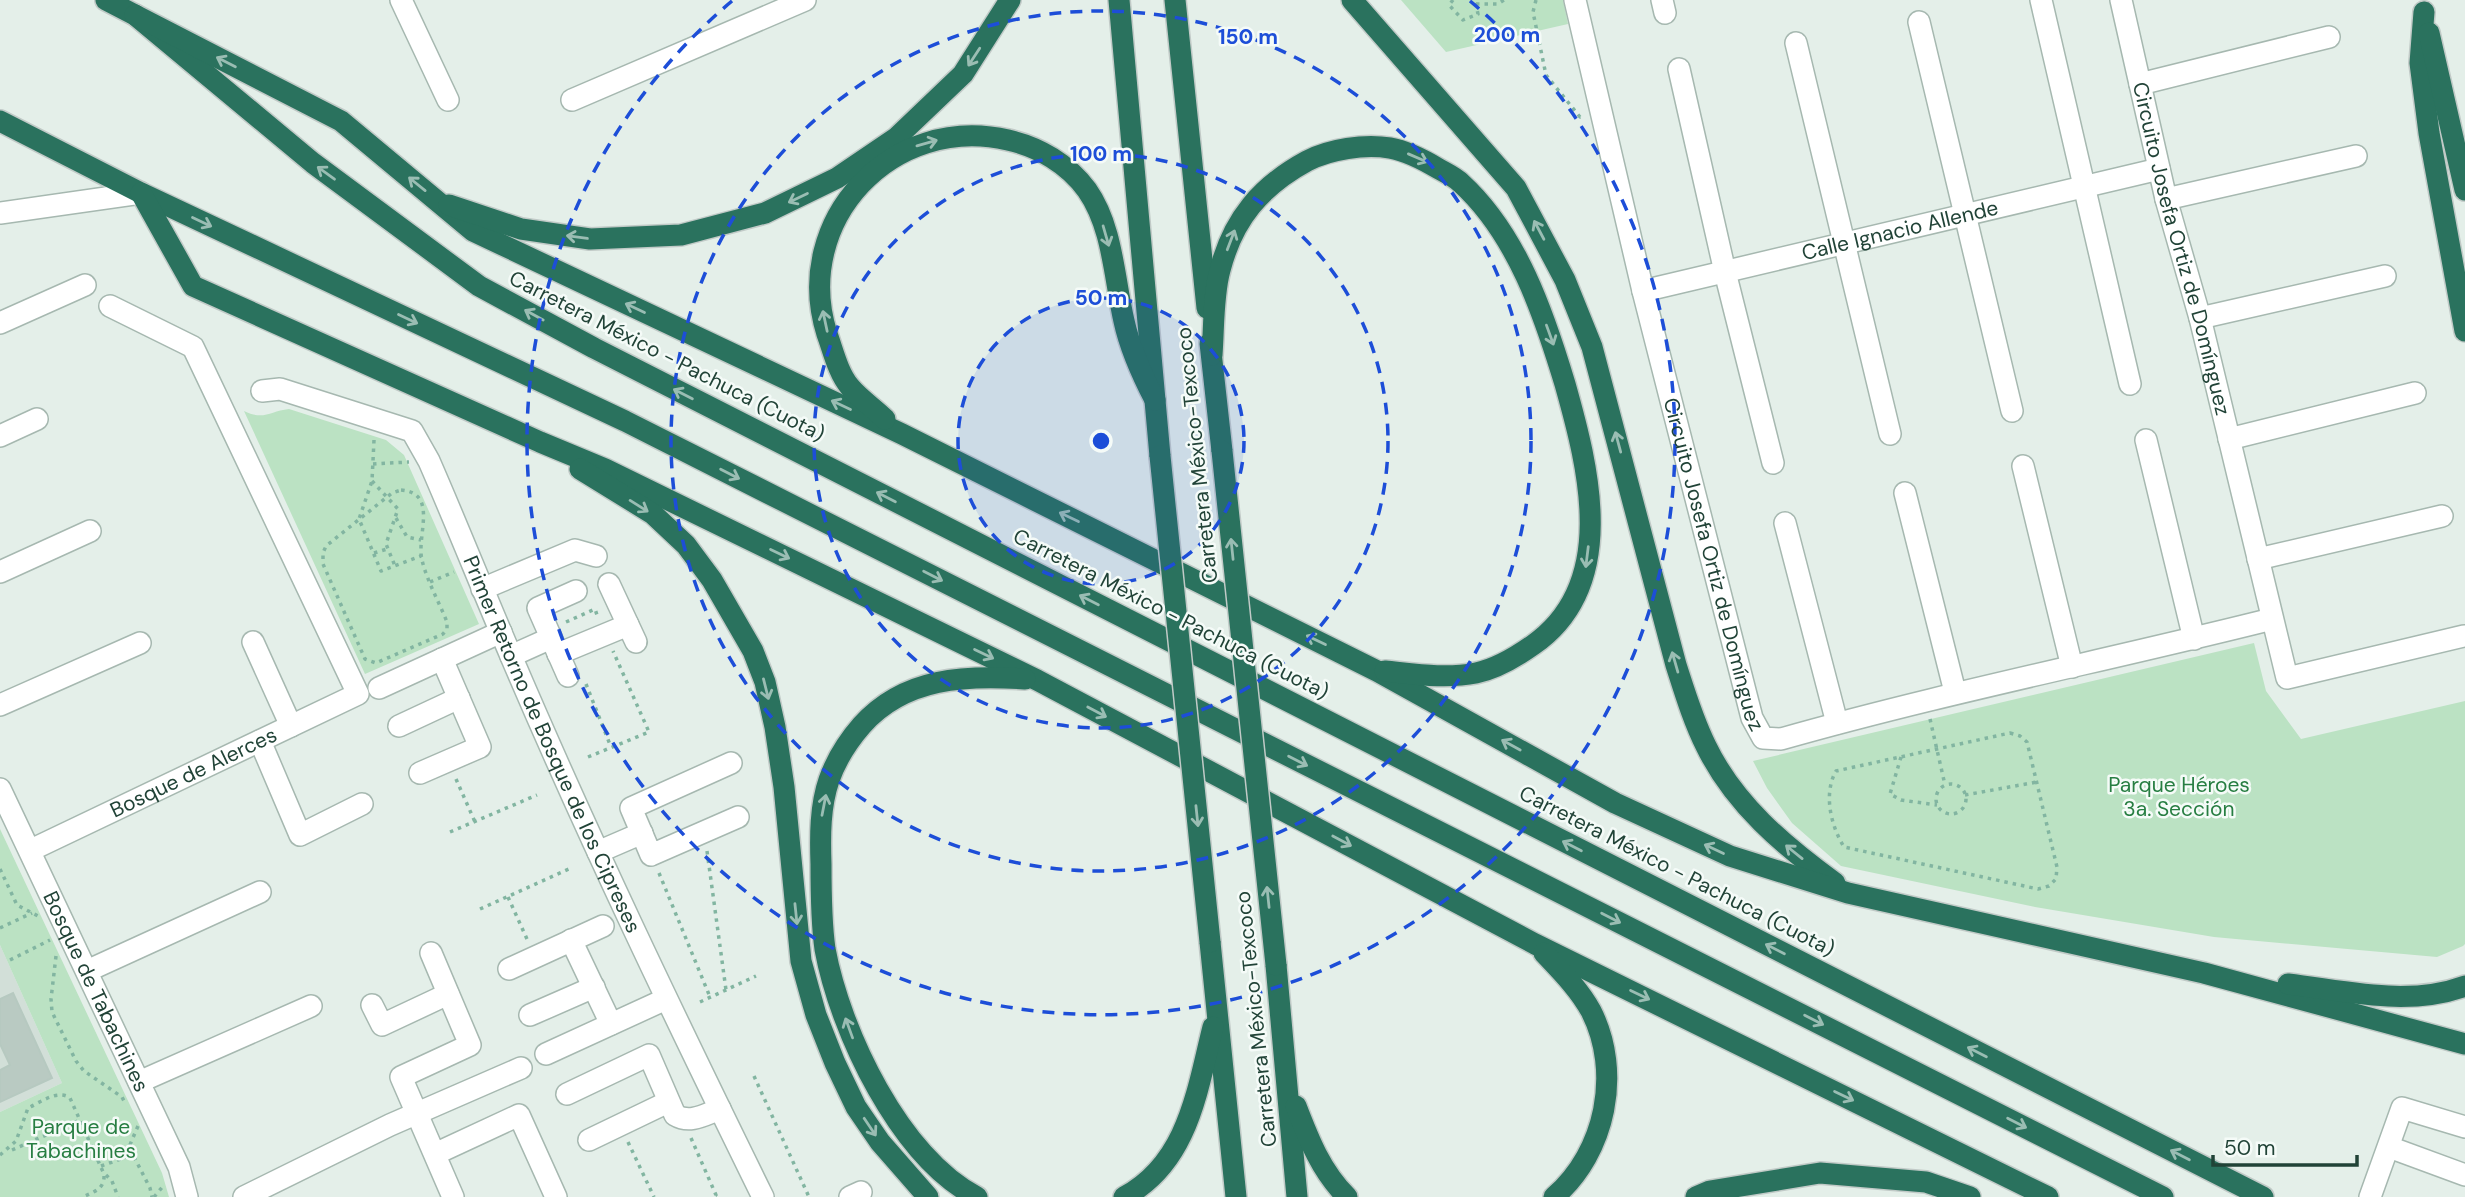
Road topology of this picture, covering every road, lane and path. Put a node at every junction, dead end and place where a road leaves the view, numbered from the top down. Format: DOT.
graph roads {
  1 [pos="106,0"];
  2 [pos="401,0"];
  3 [pos="805,0"];
  4 [pos="1010,0"];
  5 [pos="1119,0"];
  6 [pos="1175,0"];
  7 [pos="1352,0"];
  8 [pos="1453,0"];
  9 [pos="1504,0"];
  10 [pos="1536,0"];
  11 [pos="1575,0"];
  12 [pos="2041,0"];
  13 [pos="2121,0"];
  14 [pos="1476,2"];
  15 [pos="2422,6"];
  16 [pos="135,15"];
  17 [pos="1919,22"];
  18 [pos="2329,37"];
  19 [pos="1796,43"];
  20 [pos="1679,69"];
  21 [pos="2140,85"];
  22 [pos="448,100"];
  23 [pos="572,100"];
  24 [pos="1601,113"];
  25 [pos="0,121"];
  26 [pos="2356,156"];
  27 [pos="2159,169"];
  28 [pos="2083,188"];
  29 [pos="2465,190"];
  30 [pos="141,192"];
  31 [pos="2165,199"];
  32 [pos="439,202"];
  33 [pos="0,213"];
  34 [pos="1964,217"];
  35 [pos="1846,244"];
  36 [pos="1725,272"];
  37 [pos="2385,276"];
  38 [pos="85,285"];
  39 [pos="1643,291"];
  40 [pos="110,306"];
  41 [pos="2200,318"];
  42 [pos="0,323"];
  43 [pos="2465,331"];
  44 [pos="1212,355"];
  45 [pos="2130,384"];
  46 [pos="262,391"];
  47 [pos="2415,393"];
  48 [pos="1155,400"];
  49 [pos="2012,411"];
  50 [pos="376,418"];
  51 [pos="37,419"];
  52 [pos="902,434"];
  53 [pos="1890,434"];
  54 [pos="0,436"];
  55 [pos="2229,439"];
  56 [pos="2146,440"];
  57 [pos="540,442"];
  58 [pos="429,461"];
  59 [pos="1773,463"];
  60 [pos="373,464"];
  61 [pos="2023,466"];
  62 [pos="372,481"];
  63 [pos="1905,493"];
  64 [pos="387,497"];
  65 [pos="2442,516"];
  66 [pos="395,518"];
  67 [pos="359,519"];
  68 [pos="1785,523"];
  69 [pos="90,531"];
  70 [pos="421,540"];
  71 [pos="387,549"];
  72 [pos="374,553"];
  73 [pos="596,555"];
  74 [pos="421,556"];
  75 [pos="2258,559"];
  76 [pos="472,564"];
  77 [pos="395,566"];
  78 [pos="0,572"];
  79 [pos="430,582"];
  80 [pos="609,584"];
  81 [pos="482,589"];
  82 [pos="576,591"];
  83 [pos="2272,619"];
  84 [pos="501,632"];
  85 [pos="606,634"];
  86 [pos="2464,636"];
  87 [pos="2194,639"];
  88 [pos="253,642"];
  89 [pos="140,643"];
  90 [pos="557,643"];
  91 [pos="511,656"];
  92 [pos="442,659"];
  93 [pos="2073,667"];
  94 [pos="1377,670"];
  95 [pos="568,676"];
  96 [pos="1037,680"];
  97 [pos="379,688"];
  98 [pos="1955,692"];
  99 [pos="459,698"];
  100 [pos="1926,702"];
  101 [pos="0,705"];
  102 [pos="1837,723"];
  103 [pos="290,726"];
  104 [pos="399,726"];
  105 [pos="260,741"];
  106 [pos="611,747"];
  107 [pos="1937,749"];
  108 [pos="587,757"];
  109 [pos="1901,757"];
  110 [pos="731,763"];
  111 [pos="420,774"];
  112 [pos="2037,782"];
  113 [pos="1945,785"];
  114 [pos="1,793"];
  115 [pos="537,794"];
  116 [pos="1965,795"];
  117 [pos="362,804"];
  118 [pos="1937,805"];
  119 [pos="738,817"];
  120 [pos="450,832"];
  121 [pos="704,832"];
  122 [pos="642,833"];
  123 [pos="31,850"];
  124 [pos="598,852"];
  125 [pos="651,855"];
  126 [pos="571,868"];
  127 [pos="0,869"];
  128 [pos="260,892"];
  129 [pos="1848,893"];
  130 [pos="508,897"];
  131 [pos="480,909"];
  132 [pos="32,913"];
  133 [pos="603,926"];
  134 [pos="0,928"];
  135 [pos="68,931"];
  136 [pos="571,940"];
  137 [pos="1535,943"];
  138 [pos="431,953"];
  139 [pos="535,957"];
  140 [pos="10,960"];
  141 [pos="509,969"];
  142 [pos="87,971"];
  143 [pos="2204,973"];
  144 [pos="755,976"];
  145 [pos="2465,986"];
  146 [pos="594,988"];
  147 [pos="726,990"];
  148 [pos="448,994"];
  149 [pos="710,997"];
  150 [pos="666,999"];
  151 [pos="700,1002"];
  152 [pos="372,1005"];
  153 [pos="312,1006"];
  154 [pos="1216,1011"];
  155 [pos="530,1015"];
  156 [pos="611,1024"];
  157 [pos="2465,1044"];
  158 [pos="546,1054"];
  159 [pos="521,1068"];
  160 [pos="754,1076"];
  161 [pos="1287,1081"];
  162 [pos="139,1082"];
  163 [pos="567,1094"];
  164 [pos="668,1102"];
  165 [pos="152,1107"];
  166 [pos="127,1108"];
  167 [pos="720,1109"];
  168 [pos="417,1114"];
  169 [pos="132,1118"];
  170 [pos="80,1120"];
  171 [pos="683,1120"];
  172 [pos="2465,1127"];
  173 [pos="137,1128"];
  174 [pos="589,1140"];
  175 [pos="2389,1147"];
  176 [pos="2,1154"];
  177 [pos="435,1154"];
  178 [pos="132,1155"];
  179 [pos="101,1166"];
  180 [pos="104,1174"];
  181 [pos="2465,1175"];
  182 [pos="83,1197"];
  183 [pos="118,1197"];
  184 [pos="152,1197"];
  185 [pos="187,1197"];
  186 [pos="244,1197"];
  187 [pos="453,1197"];
  188 [pos="556,1197"];
  189 [pos="712,1197"];
  190 [pos="763,1197"];
  191 [pos="810,1197"];
  192 [pos="928,1197"];
  193 [pos="976,1197"];
  194 [pos="1124,1197"];
  195 [pos="1236,1197"];
  196 [pos="1297,1197"];
  197 [pos="1347,1197"];
  198 [pos="1554,1197"];
  199 [pos="1696,1197"];
  200 [pos="1970,1197"];
  201 [pos="2048,1197"];
  202 [pos="2163,1197"];
  203 [pos="2263,1197"];
  204 [pos="2370,1197"];
  1 -- 16 [label="highway, Carretera México - Pachuca (Cuota)"];
  2 -- 22 [label="street"];
  3 -- 23 [label="street"];
  4 -- 32 [label="highway, one-way"];
  5 -- 48 [label="highway, Carretera México-Texcoco"];
  6 -- 44 [label="highway, Carretera México-Texcoco"];
  129 -- 7 [label="highway, one-way"];
  8 -- 14 [label="path"];
  9 -- 14 [label="path"];
  10 -- 24 [label="path"];
  11 -- 24 [label="street, Circuito Josefa Ortiz de Domínguez"];
  12 -- 28 [label="street"];
  13 -- 21 [label="street, Circuito Josefa Ortiz de Domínguez"];
  15 -- 29 [label="highway"];
  15 -- 43 [label="highway"];
  32 -- 16 [label="highway, one-way"];
  203 -- 16 [label="highway, Carretera México - Pachuca (Cuota), one-way"];
  17 -- 34 [label="street"];
  18 -- 21 [label="street"];
  19 -- 35 [label="street"];
  20 -- 36 [label="street"];
  21 -- 27 [label="street, Circuito Josefa Ortiz de Domínguez"];
  24 -- 39 [label="street, Circuito Josefa Ortiz de Domínguez"];
  25 -- 30 [label="highway"];
  26 -- 31 [label="street"];
  27 -- 28 [label="street, Calle Ignacio Allende"];
  27 -- 31 [label="street, Circuito Josefa Ortiz de Domínguez"];
  28 -- 34 [label="street, Calle Ignacio Allende"];
  28 -- 45 [label="street"];
  30 -- 33 [label="street"];
  30 -- 57 [label="highway"];
  30 -- 202 [label="highway, one-way"];
  31 -- 41 [label="street, Circuito Josefa Ortiz de Domínguez"];
  52 -- 32 [label="highway, one-way"];
  34 -- 35 [label="street, Calle Ignacio Allende"];
  34 -- 49 [label="street"];
  35 -- 36 [label="street, Calle Ignacio Allende"];
  35 -- 53 [label="street"];
  36 -- 39 [label="street, Calle Ignacio Allende"];
  36 -- 59 [label="street"];
  37 -- 41 [label="street"];
  38 -- 42 [label="street"];
  39 -- 102 [label="street, Circuito Josefa Ortiz de Domínguez"];
  40 -- 103 [label="street, Bosque de Alerces"];
  41 -- 55 [label="street, Circuito Josefa Ortiz de Domínguez"];
  44 -- 94 [label="highway, one-way"];
  161 -- 44 [label="highway, Carretera México-Texcoco, one-way, bridge"];
  46 -- 50 [label="street, Primer Retorno de Bosque de los Cipreses"];
  47 -- 55 [label="street"];
  52 -- 48 [label="highway, one-way"];
  48 -- 154 [label="highway, Carretera México-Texcoco, one-way, bridge"];
  50 -- 58 [label="street, Primer Retorno de Bosque de los Cipreses"];
  50 -- 60 [label="path"];
  51 -- 54 [label="street"];
  94 -- 52 [label="highway, one-way"];
  55 -- 75 [label="street, Circuito Josefa Ortiz de Domínguez"];
  56 -- 87 [label="street"];
  57 -- 96 [label="highway, one-way"];
  57 -- 192 [label="highway, one-way"];
  58 -- 60 [label="path"];
  58 -- 76 [label="street, Primer Retorno de Bosque de los Cipreses"];
  60 -- 62 [label="path"];
  61 -- 93 [label="street"];
  62 -- 64 [label="path"];
  62 -- 67 [label="path"];
  63 -- 98 [label="street"];
  64 -- 66 [label="path"];
  64 -- 67 [label="path"];
  64 -- 70 [label="path"];
  65 -- 75 [label="street"];
  66 -- 70 [label="path"];
  66 -- 71 [label="path"];
  67 -- 72 [label="path"];
  67 -- 79 [label="path"];
  68 -- 102 [label="street"];
  69 -- 78 [label="street"];
  70 -- 74 [label="path"];
  71 -- 72 [label="path"];
  71 -- 77 [label="path"];
  72 -- 77 [label="path"];
  73 -- 81 [label="street"];
  74 -- 77 [label="path"];
  74 -- 79 [label="path"];
  75 -- 83 [label="street, Circuito Josefa Ortiz de Domínguez"];
  76 -- 79 [label="path"];
  76 -- 81 [label="street, Primer Retorno de Bosque de los Cipreses"];
  80 -- 85 [label="street"];
  81 -- 84 [label="street, Primer Retorno de Bosque de los Cipreses"];
  82 -- 90 [label="street"];
  83 -- 86 [label="street, Circuito Josefa Ortiz de Domínguez"];
  83 -- 87 [label="street, Circuito Josefa Ortiz de Domínguez"];
  84 -- 91 [label="street, Primer Retorno de Bosque de los Cipreses"];
  84 -- 92 [label="street"];
  85 -- 90 [label="street"];
  85 -- 90 [label="path"];
  85 -- 106 [label="path"];
  87 -- 93 [label="street, Circuito Josefa Ortiz de Domínguez"];
  88 -- 103 [label="street"];
  89 -- 101 [label="street"];
  90 -- 91 [label="street"];
  90 -- 95 [label="street"];
  90 -- 106 [label="path"];
  91 -- 124 [label="street, Primer Retorno de Bosque de los Cipreses"];
  92 -- 97 [label="street"];
  92 -- 99 [label="street"];
  93 -- 98 [label="street, Circuito Josefa Ortiz de Domínguez"];
  129 -- 94 [label="highway, one-way"];
  96 -- 137 [label="highway, one-way"];
  193 -- 96 [label="highway, one-way"];
  98 -- 100 [label="street, Circuito Josefa Ortiz de Domínguez"];
  99 -- 104 [label="street"];
  99 -- 111 [label="street"];
  100 -- 102 [label="street, Circuito Josefa Ortiz de Domínguez"];
  100 -- 107 [label="path"];
  103 -- 105 [label="street, Bosque de Alerces"];
  105 -- 117 [label="street"];
  105 -- 123 [label="street, Bosque de Alerces"];
  106 -- 108 [label="path"];
  107 -- 109 [label="path"];
  107 -- 112 [label="path"];
  107 -- 113 [label="path"];
  109 -- 112 [label="path"];
  109 -- 118 [label="path"];
  110 -- 122 [label="street"];
  112 -- 116 [label="path"];
  113 -- 116 [label="path"];
  113 -- 118 [label="path"];
  114 -- 123 [label="street, Bosque de Tabachines"];
  115 -- 120 [label="path"];
  116 -- 118 [label="path"];
  119 -- 121 [label="street"];
  121 -- 125 [label="street"];
  121 -- 147 [label="path"];
  122 -- 124 [label="street"];
  122 -- 125 [label="street"];
  123 -- 135 [label="street, Bosque de Tabachines"];
  124 -- 150 [label="street, Primer Retorno de Bosque de los Cipreses"];
  125 -- 149 [label="path"];
  126 -- 130 [label="path"];
  127 -- 132 [label="path"];
  128 -- 142 [label="street"];
  129 -- 143 [label="highway"];
  130 -- 131 [label="path"];
  130 -- 139 [label="path"];
  132 -- 134 [label="path"];
  132 -- 135 [label="path"];
  133 -- 136 [label="street"];
  135 -- 140 [label="path"];
  135 -- 142 [label="street, Bosque de Tabachines"];
  135 -- 166 [label="path"];
  136 -- 139 [label="street"];
  136 -- 146 [label="street"];
  137 -- 198 [label="highway"];
  137 -- 201 [label="highway, one-way"];
  138 -- 148 [label="street"];
  139 -- 141 [label="street"];
  142 -- 162 [label="street, Bosque de Tabachines"];
  143 -- 145 [label="highway"];
  143 -- 157 [label="highway"];
  144 -- 147 [label="path"];
  146 -- 155 [label="street"];
  146 -- 156 [label="street"];
  147 -- 149 [label="path"];
  148 -- 152 [label="street"];
  148 -- 168 [label="street"];
  149 -- 151 [label="path"];
  150 -- 156 [label="street"];
  150 -- 167 [label="street, Primer Retorno de Bosque de los Cipreses"];
  153 -- 162 [label="street"];
  154 -- 194 [label="highway"];
  154 -- 195 [label="highway, Carretera México-Texcoco"];
  156 -- 158 [label="street"];
  159 -- 168 [label="street"];
  160 -- 191 [label="path"];
  161 -- 196 [label="highway, Carretera México-Texcoco"];
  161 -- 197 [label="highway"];
  162 -- 165 [label="street, Bosque de Tabachines"];
  163 -- 164 [label="street"];
  164 -- 171 [label="street"];
  164 -- 174 [label="street"];
  165 -- 173 [label="path"];
  165 -- 185 [label="street, Bosque de Tabachines"];
  167 -- 171 [label="street"];
  167 -- 190 [label="street, Primer Retorno de Bosque de los Cipreses"];
  168 -- 177 [label="street"];
  168 -- 186 [label="street"];
  169 -- 173 [label="path"];
  170 -- 176 [label="path"];
  170 -- 176 [label="path"];
  170 -- 179 [label="path"];
  171 -- 189 [label="path"];
  172 -- 175 [label="street"];
  173 -- 178 [label="path"];
  175 -- 181 [label="street"];
  175 -- 204 [label="street"];
  177 -- 187 [label="street"];
  177 -- 188 [label="street"];
  178 -- 179 [label="path"];
  178 -- 184 [label="path"];
  179 -- 180 [label="path"];
  180 -- 182 [label="path"];
  180 -- 183 [label="path"];
  199 -- 200 [label="highway"];
}
